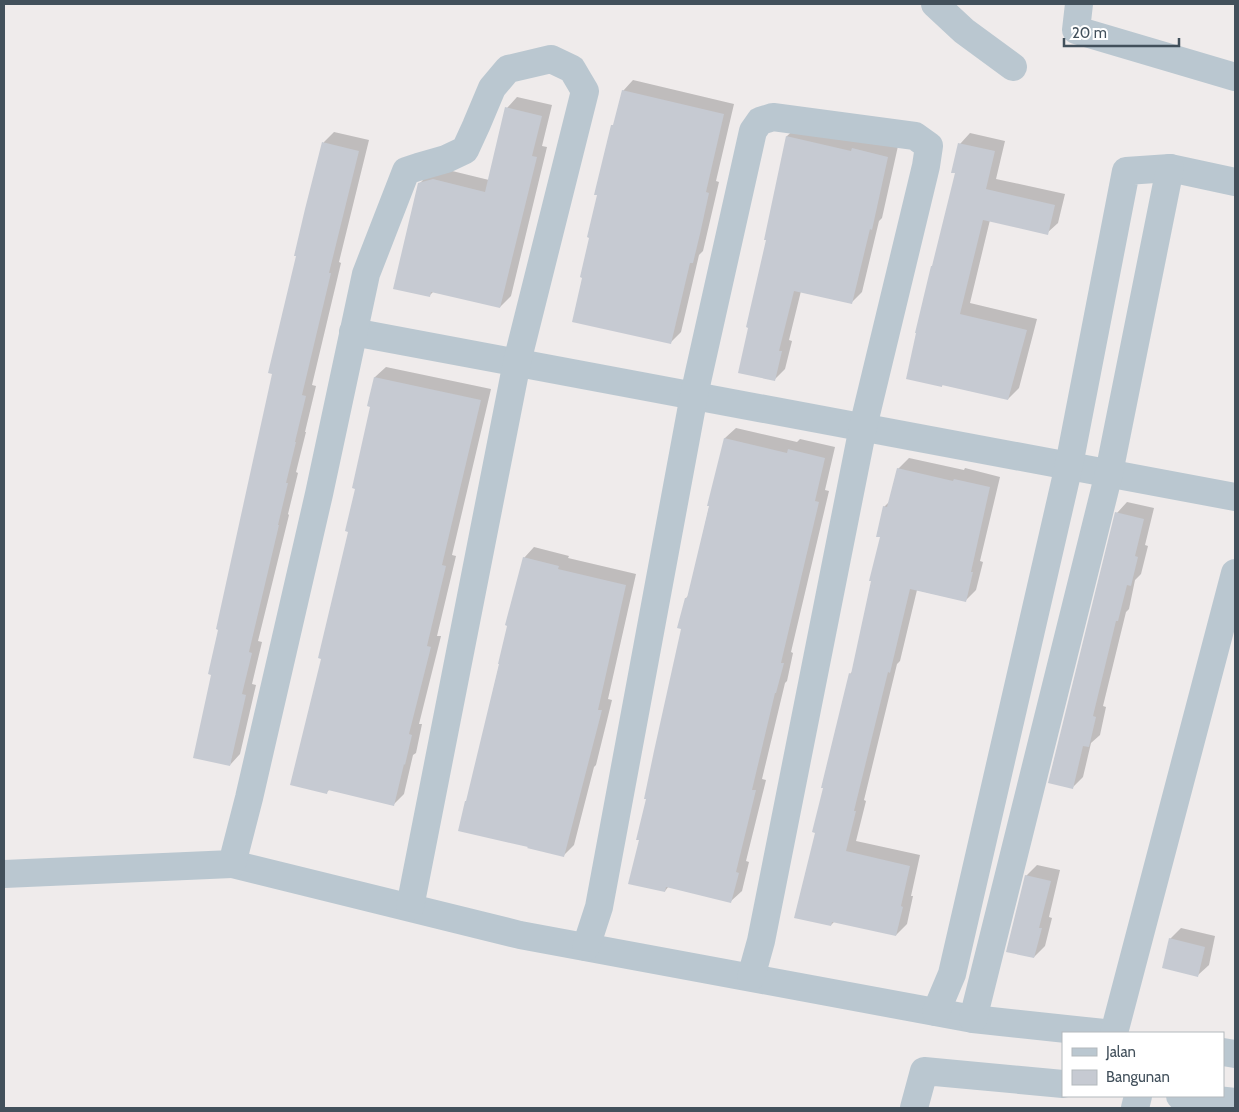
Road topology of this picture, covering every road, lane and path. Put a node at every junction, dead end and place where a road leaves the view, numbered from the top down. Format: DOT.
graph roads {
  1 [pos="935,4"];
  2 [pos="1078,4"];
  3 [pos="1013,68"];
  4 [pos="1235,77"];
  5 [pos="1170,168"];
  6 [pos="1235,182"];
  7 [pos="353,332"];
  8 [pos="517,362"];
  9 [pos="694,395"];
  10 [pos="863,427"];
  11 [pos="1069,465"];
  12 [pos="1109,473"];
  13 [pos="1235,497"];
  14 [pos="1235,573"];
  15 [pos="1009,726"];
  16 [pos="1044,737"];
  17 [pos="232,864"];
  18 [pos="4,874"];
  19 [pos="410,907"];
  20 [pos="586,947"];
  21 [pos="751,977"];
  22 [pos="936,1012"];
  23 [pos="974,1020"];
  24 [pos="1094,1032"];
  25 [pos="1114,1032"];
  26 [pos="1062,1084"];
  27 [pos="1189,1097"];
  28 [pos="1235,1102"];
  29 [pos="914,1108"];
  1 -- 3 [label="street"];
  2 -- 4 [label="street"];
  5 -- 6 [label="street"];
  5 -- 11 [label="street"];
  5 -- 12 [label="street"];
  7 -- 8 [label="street"];
  7 -- 8 [label="street"];
  7 -- 17 [label="street"];
  8 -- 9 [label="street"];
  8 -- 19 [label="street"];
  9 -- 10 [label="street"];
  9 -- 10 [label="street"];
  9 -- 20 [label="street"];
  10 -- 11 [label="street"];
  10 -- 21 [label="street"];
  11 -- 12 [label="street"];
  11 -- 15 [label="street"];
  12 -- 13 [label="street"];
  12 -- 16 [label="street"];
  14 -- 25 [label="street"];
  15 -- 16 [label="street"];
  15 -- 22 [label="street"];
  16 -- 23 [label="street"];
  17 -- 18 [label="street"];
  17 -- 19 [label="street"];
  19 -- 20 [label="street"];
  20 -- 21 [label="street"];
  21 -- 22 [label="street"];
  22 -- 23 [label="street"];
  23 -- 24 [label="street"];
  26 -- 29 [label="street"];
  27 -- 28 [label="street"];
}
